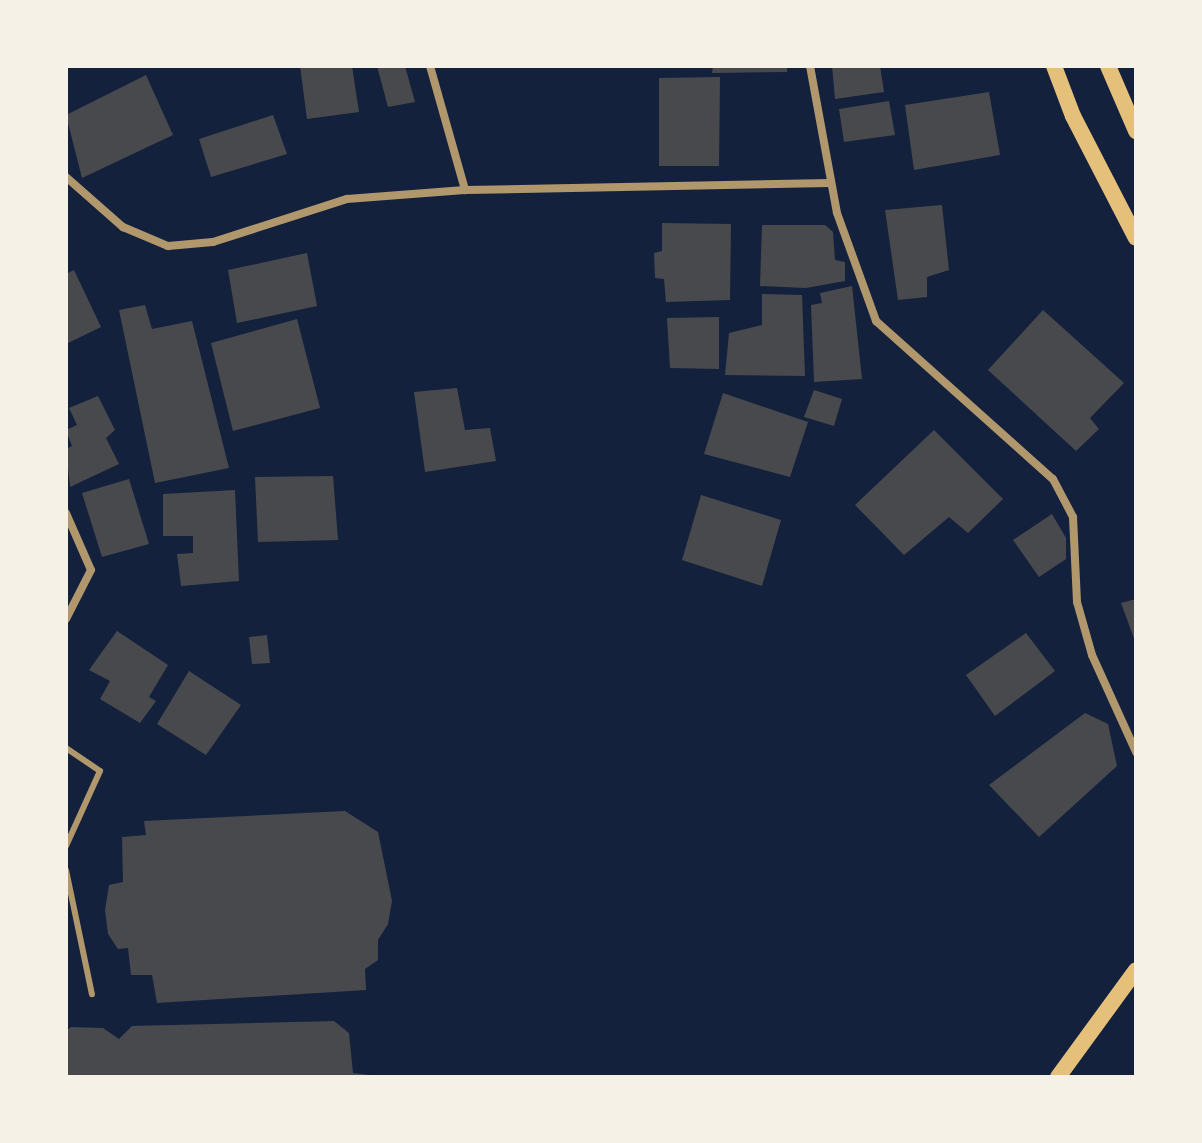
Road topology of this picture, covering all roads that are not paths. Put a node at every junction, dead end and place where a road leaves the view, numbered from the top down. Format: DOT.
graph roads {
  1 [pos="430,66"];
  2 [pos="810,66"];
  3 [pos="1054,66"];
  4 [pos="1108,66"];
  5 [pos="1136,131"];
  6 [pos="66,177"];
  7 [pos="830,183"];
  8 [pos="465,190"];
  9 [pos="1136,238"];
  10 [pos="66,513"];
  11 [pos="66,619"];
  12 [pos="66,748"];
  13 [pos="1136,752"];
  14 [pos="66,846"];
  15 [pos="66,870"];
  16 [pos="1136,970"];
  17 [pos="92,994"];
  18 [pos="1058,1077"];
  1 -- 8 [label="street"];
  2 -- 7 [label="street"];
  3 -- 9 [label="main road"];
  4 -- 5 [label="main road"];
  6 -- 8 [label="street"];
  7 -- 8 [label="street"];
  7 -- 13 [label="street"];
  10 -- 11 [label="street"];
  12 -- 14 [label="lane"];
  15 -- 17 [label="lane"];
  16 -- 18 [label="main road"];
}
